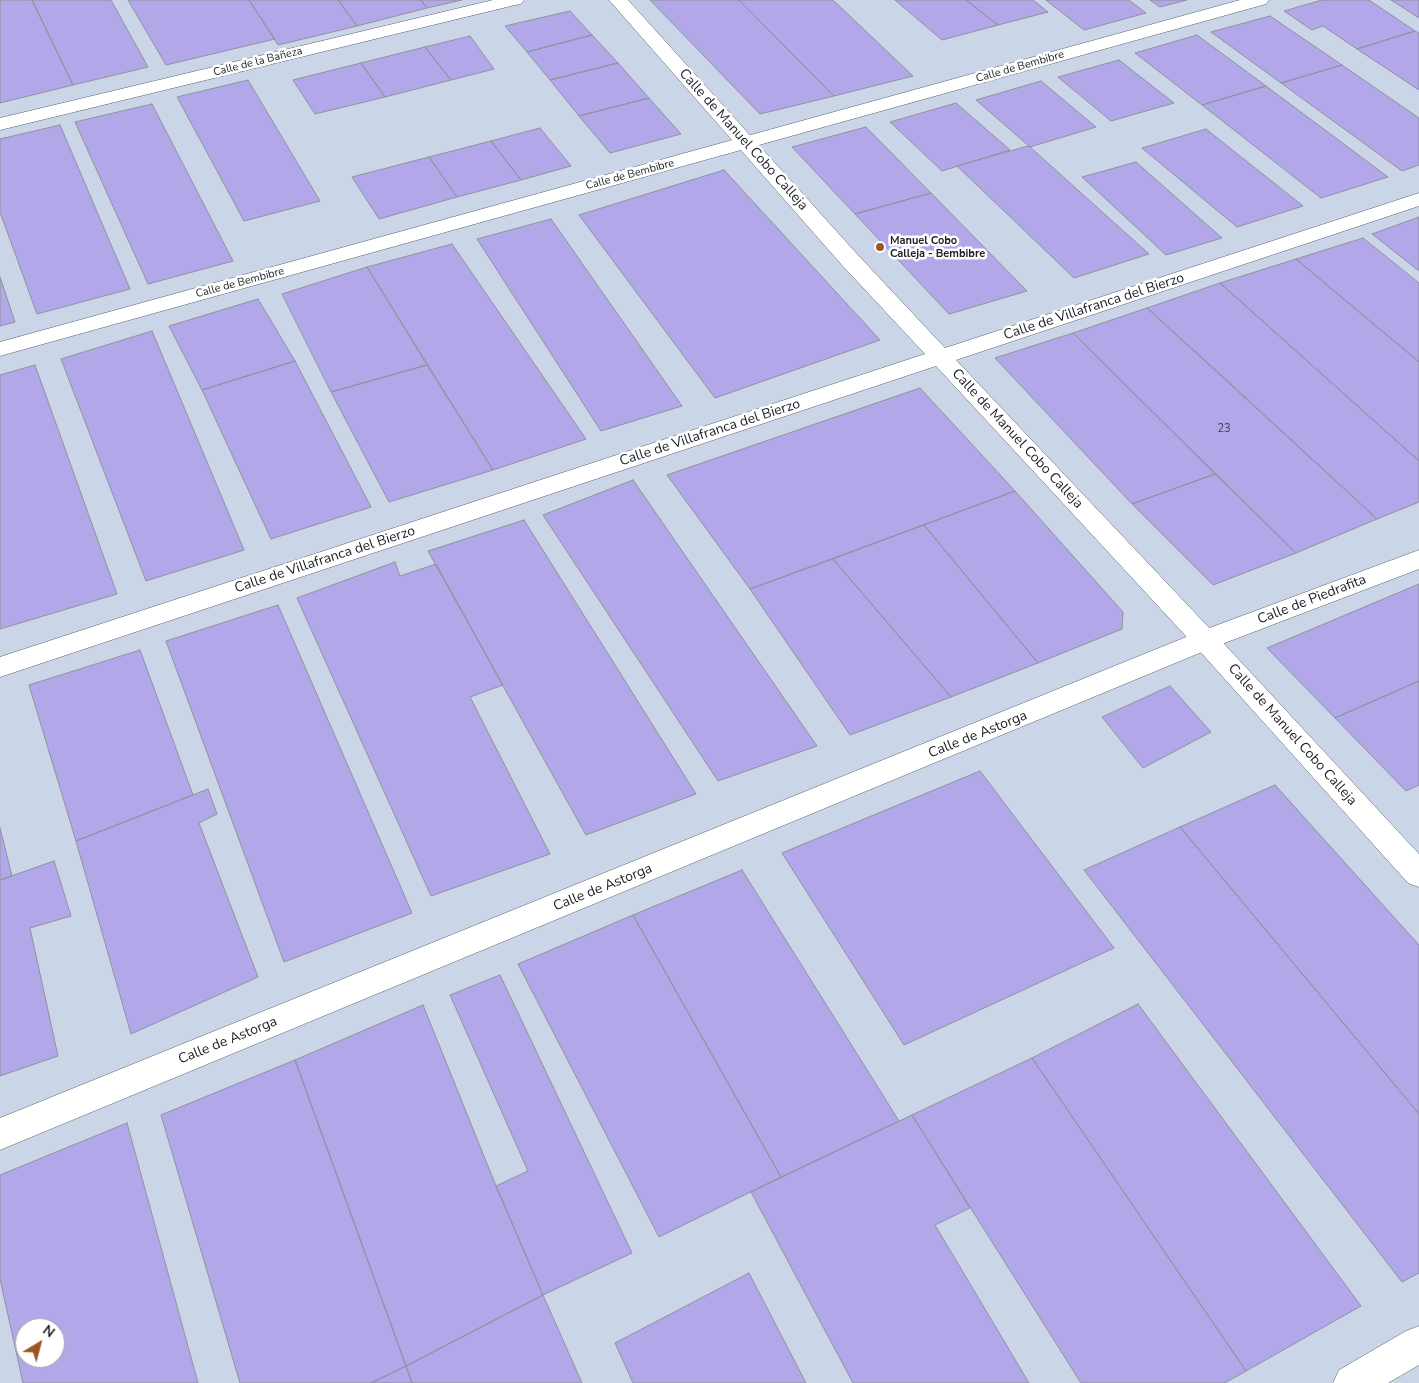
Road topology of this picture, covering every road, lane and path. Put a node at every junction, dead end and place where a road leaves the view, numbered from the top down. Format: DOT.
graph roads {
  1 [pos="515,0"];
  2 [pos="618,0"];
  3 [pos="1260,0"];
  4 [pos="0,124"];
  5 [pos="744,143"];
  6 [pos="1419,199"];
  7 [pos="0,349"];
  8 [pos="941,357"];
  9 [pos="1419,559"];
  10 [pos="1206,640"];
  11 [pos="0,667"];
  12 [pos="1419,874"];
  13 [pos="0,1134"];
  14 [pos="1419,1344"];
  15 [pos="1352,1383"];
  1 -- 4 [label="street, Calle de la Bañeza"];
  2 -- 5 [label="street, Calle de Manuel Cobo Calleja"];
  3 -- 5 [label="street, Calle de Bembibre"];
  5 -- 7 [label="street, Calle de Bembibre"];
  5 -- 8 [label="street, Calle de Manuel Cobo Calleja"];
  6 -- 8 [label="street, Calle de Villafranca del Bierzo"];
  8 -- 10 [label="street, Calle de Manuel Cobo Calleja"];
  8 -- 11 [label="street, Calle de Villafranca del Bierzo"];
  9 -- 10 [label="street, Calle de Piedrafita"];
  10 -- 12 [label="street, Calle de Manuel Cobo Calleja"];
  10 -- 13 [label="street, Calle de Astorga"];
  14 -- 15 [label="street"];
}
